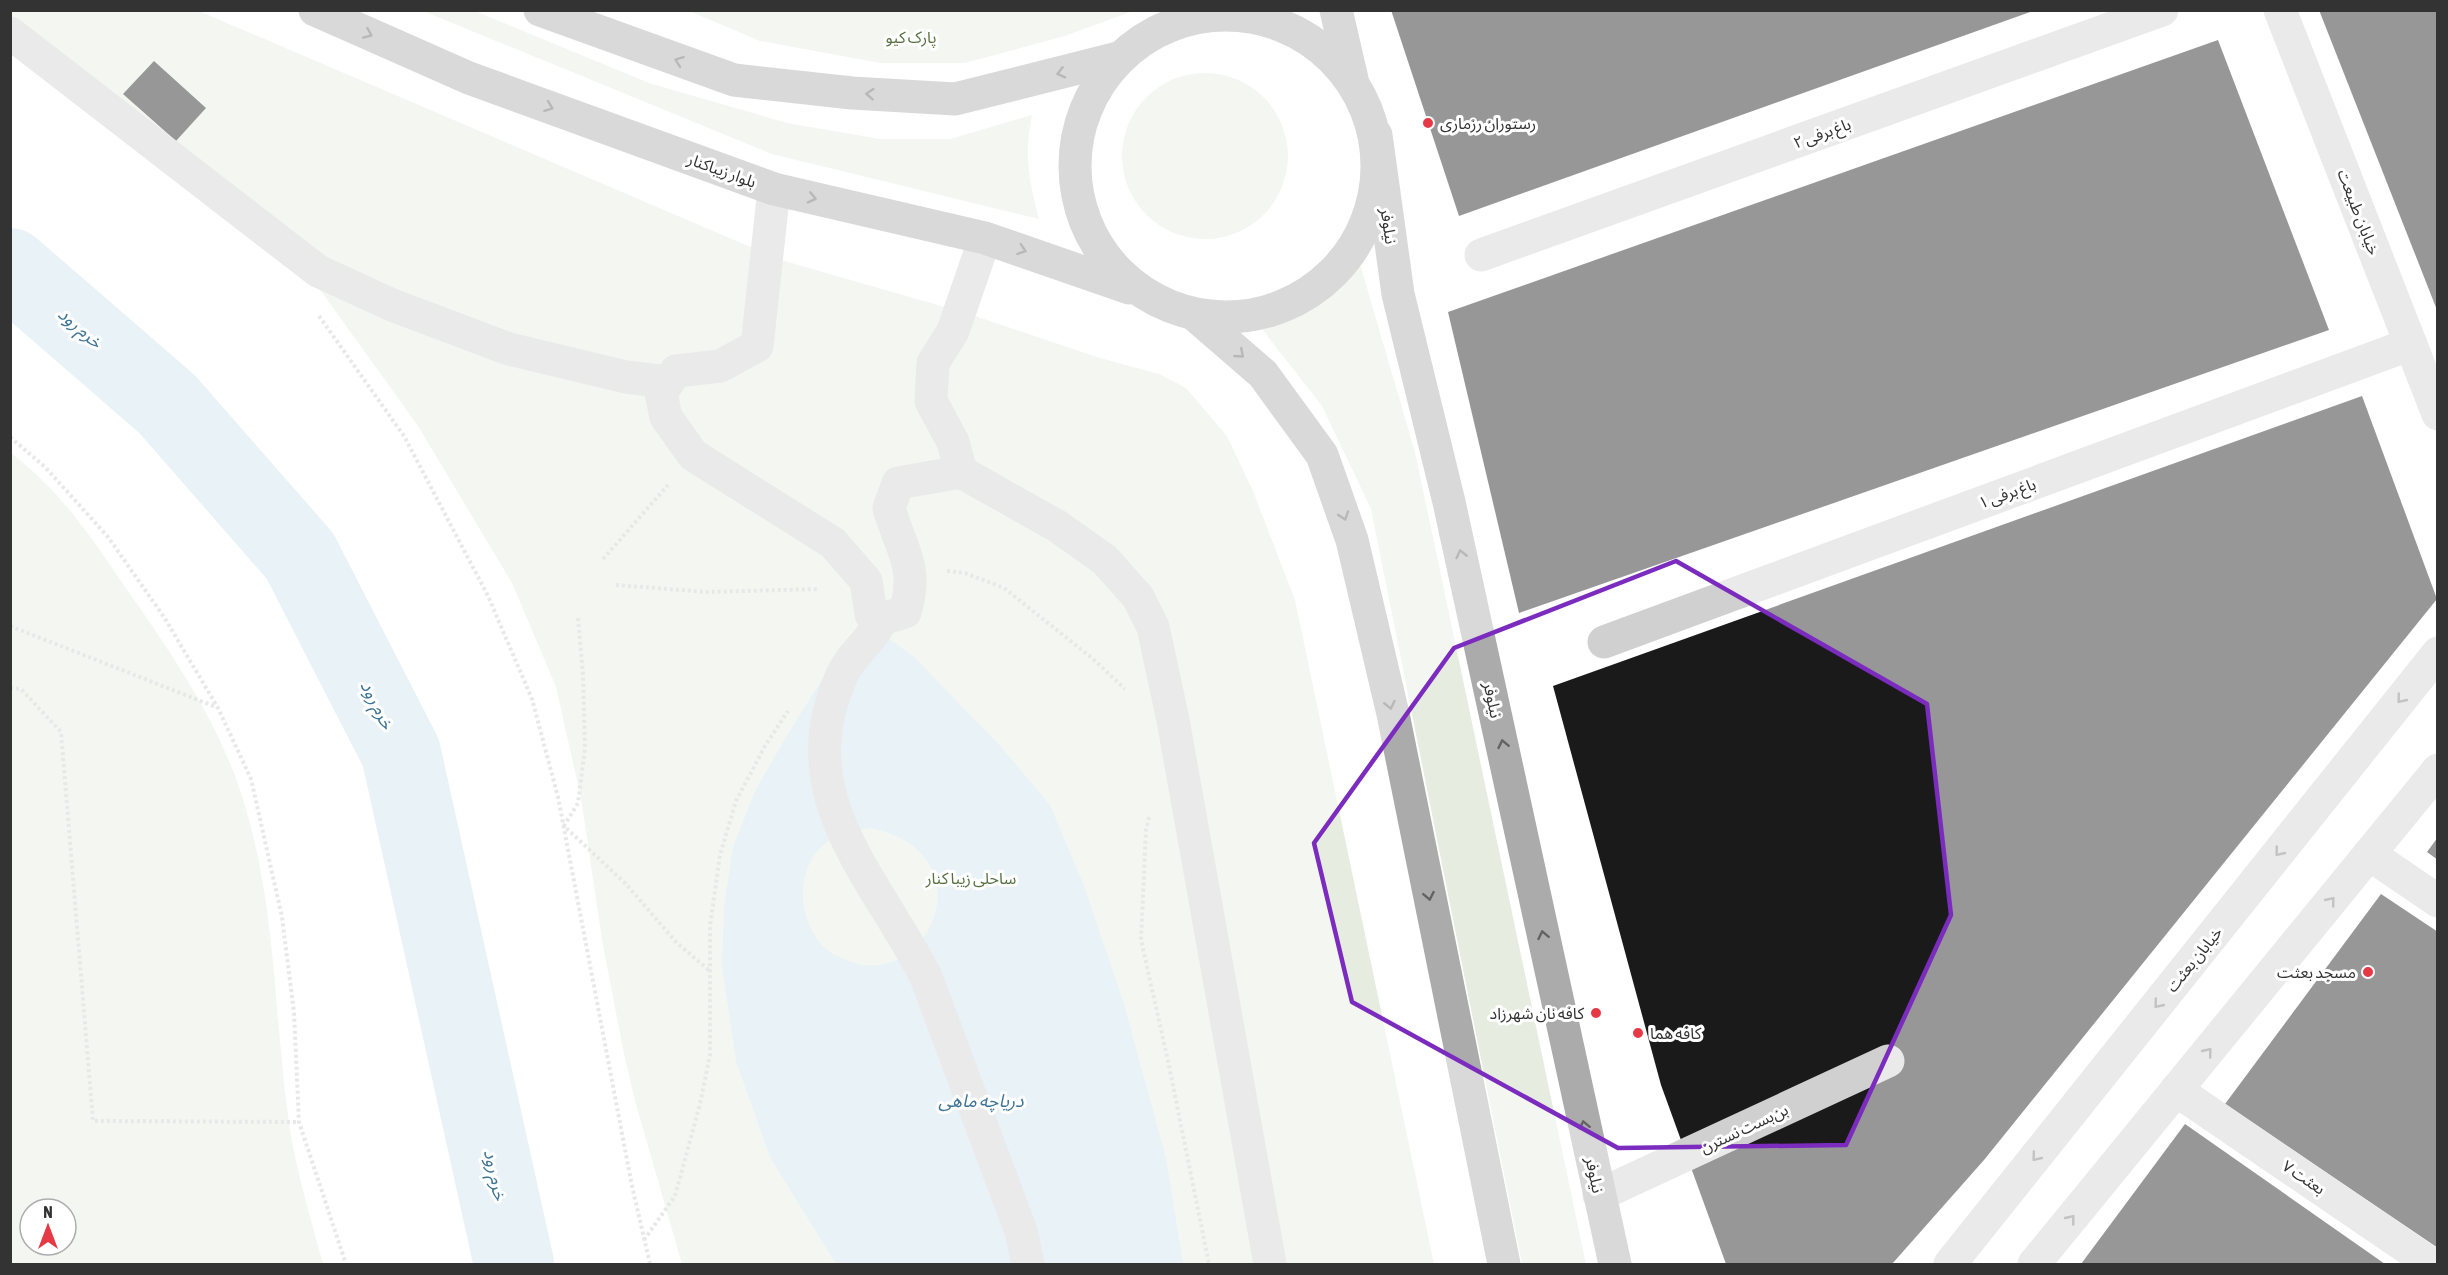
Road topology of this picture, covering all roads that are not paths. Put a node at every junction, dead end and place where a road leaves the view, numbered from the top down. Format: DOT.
graph roads {
  1 [pos="315,10"];
  2 [pos="540,10"];
  3 [pos="1336,10"];
  4 [pos="2162,10"];
  5 [pos="2280,10"];
  6 [pos="10,33"];
  7 [pos="1118,58"];
  8 [pos="1353,81"];
  9 [pos="1376,135"];
  10 [pos="774,189"];
  11 [pos="985,238"];
  12 [pos="1481,255"];
  13 [pos="1141,292"];
  14 [pos="1196,316"];
  15 [pos="2411,344"];
  16 [pos="668,382"];
  17 [pos="2438,414"];
  18 [pos="961,472"];
  19 [pos="880,624"];
  20 [pos="1604,642"];
  21 [pos="2438,653"];
  22 [pos="2438,770"];
  23 [pos="2369,854"];
  24 [pos="2438,901"];
  25 [pos="1888,1061"];
  26 [pos="2176,1090"];
  27 [pos="1599,1195"];
  28 [pos="1028,1264"];
  29 [pos="1270,1264"];
  30 [pos="1504,1264"];
  31 [pos="1615,1264"];
  32 [pos="1950,1264"];
  33 [pos="2034,1264"];
  34 [pos="2431,1264"];
  1 -- 10 [label="main road, بلوار زیباکنار, one-way"];
  7 -- 2 [label="main road, one-way"];
  3 -- 8 [label="main road"];
  4 -- 12 [label="street, باغ برفی ۲"];
  5 -- 15 [label="street, خیابان طبیعت"];
  6 -- 16 [label="street"];
  7 -- 8 [label="main road"];
  7 -- 13 [label="main road"];
  8 -- 9 [label="main road"];
  9 -- 14 [label="main road"];
  27 -- 9 [label="main road, نیلوفر, one-way"];
  10 -- 11 [label="main road, بلوار زیباکنار, one-way"];
  10 -- 16 [label="street"];
  11 -- 13 [label="main road, بلوار زیباکنار, one-way"];
  11 -- 18 [label="street"];
  13 -- 14 [label="main road"];
  14 -- 30 [label="main road, one-way"];
  15 -- 17 [label="street, خیابان طبیعت"];
  15 -- 20 [label="street, باغ برفی ۱"];
  16 -- 19 [label="street"];
  18 -- 19 [label="street"];
  18 -- 29 [label="street"];
  19 -- 28 [label="street"];
  21 -- 32 [label="street, خیابان بعثت, one-way"];
  22 -- 23 [label="street"];
  23 -- 24 [label="street"];
  26 -- 23 [label="street, one-way"];
  25 -- 27 [label="street, بن‌بست نسترن"];
  33 -- 26 [label="street, one-way"];
  26 -- 34 [label="street, بعثت ۷"];
  27 -- 31 [label="main road, نیلوفر"];
}
